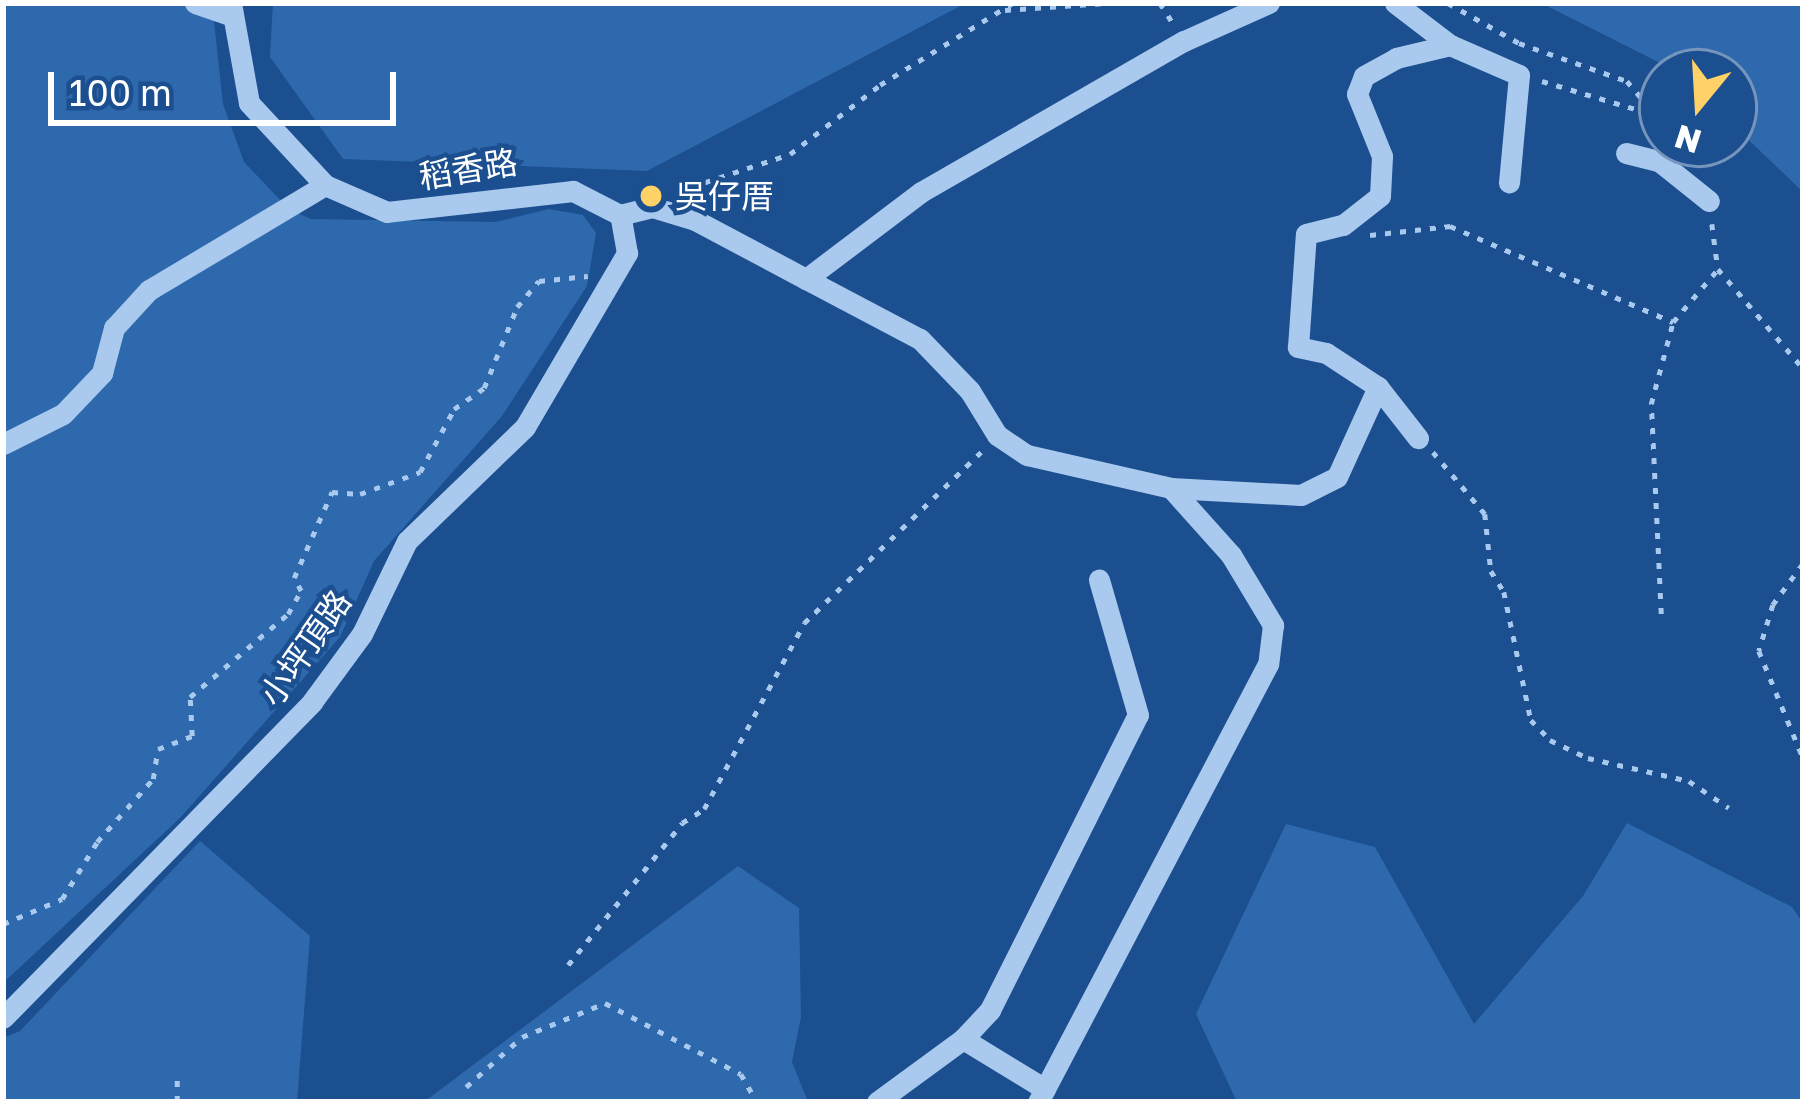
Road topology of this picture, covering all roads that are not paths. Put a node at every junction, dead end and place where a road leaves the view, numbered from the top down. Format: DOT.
graph roads {
  1 [pos="195,3"];
  2 [pos="1269,3"];
  3 [pos="1395,3"];
  4 [pos="232,9"];
  5 [pos="1450,45"];
  6 [pos="1627,153"];
  7 [pos="1509,183"];
  8 [pos="325,185"];
  9 [pos="1709,200"];
  10 [pos="620,214"];
  11 [pos="806,279"];
  12 [pos="1378,386"];
  13 [pos="1418,439"];
  14 [pos="3,444"];
  15 [pos="1171,488"];
  16 [pos="1099,580"];
  17 [pos="3,1018"];
  18 [pos="963,1039"];
  19 [pos="1041,1095"];
  20 [pos="877,1102"];
  1 -- 4 [label="street"];
  2 -- 11 [label="street"];
  3 -- 5 [label="street"];
  4 -- 8 [label="street, 稻香路"];
  5 -- 7 [label="street"];
  5 -- 12 [label="street"];
  6 -- 9 [label="street"];
  8 -- 10 [label="street, 稻香路"];
  8 -- 14 [label="street"];
  10 -- 11 [label="street"];
  10 -- 17 [label="street, 小坪頂路"];
  11 -- 15 [label="street"];
  12 -- 13 [label="street"];
  12 -- 15 [label="street"];
  15 -- 19 [label="street"];
  16 -- 18 [label="street"];
  18 -- 19 [label="street"];
  18 -- 20 [label="street"];
}
